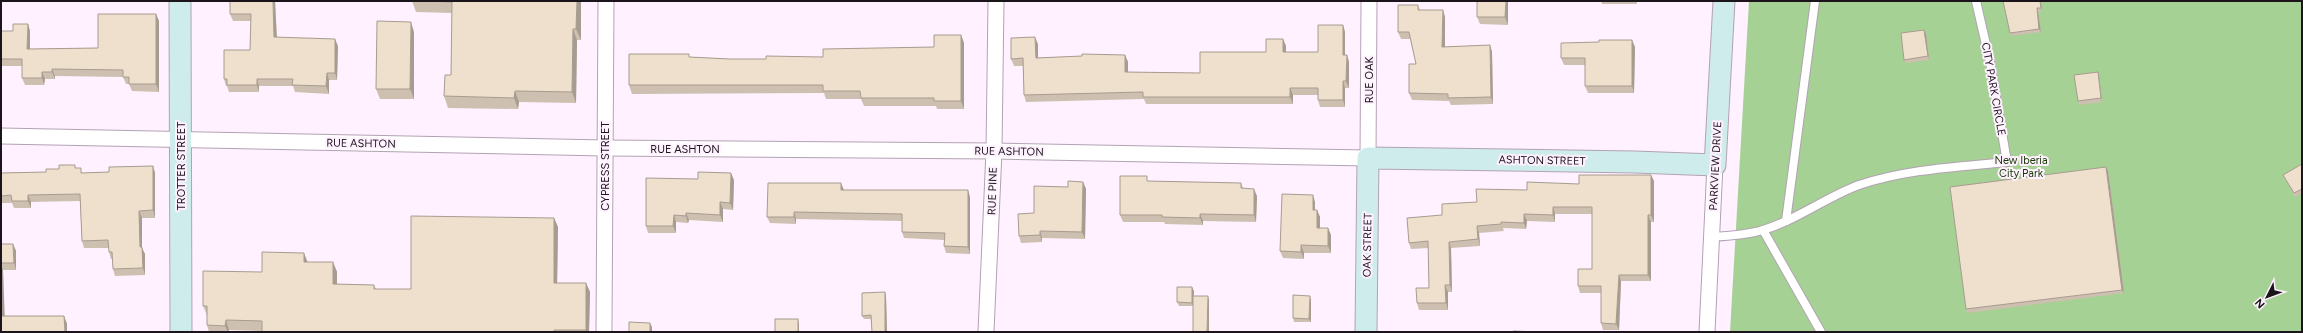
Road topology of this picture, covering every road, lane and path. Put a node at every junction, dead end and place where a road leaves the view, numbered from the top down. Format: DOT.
graph roads {
  1 [pos="180,1"];
  2 [pos="606,1"];
  3 [pos="996,1"];
  4 [pos="1369,1"];
  5 [pos="1724,1"];
  6 [pos="1815,1"];
  7 [pos="1976,1"];
  8 [pos="1,136"];
  9 [pos="181,139"];
  10 [pos="605,148"];
  11 [pos="994,151"];
  12 [pos="1368,158"];
  13 [pos="1715,165"];
  14 [pos="1786,221"];
  15 [pos="1763,230"];
  16 [pos="1711,237"];
  17 [pos="181,332"];
  18 [pos="604,332"];
  19 [pos="986,332"];
  20 [pos="1366,332"];
  21 [pos="1706,332"];
  22 [pos="1821,332"];
  1 -- 9 [label="main road, TROTTER STREET"];
  2 -- 10 [label="street, CYPRESS STREET"];
  3 -- 11 [label="street, RUE PINE"];
  4 -- 12 [label="street, RUE OAK"];
  5 -- 13 [label="main road, PARKVIEW DRIVE"];
  6 -- 14 [label="lane"];
  7 -- 14 [label="lane, CITY PARK CIRCLE"];
  8 -- 9 [label="street, RUE ASHTON"];
  9 -- 10 [label="street, RUE ASHTON"];
  9 -- 17 [label="main road, TROTTER STREET"];
  10 -- 11 [label="street, RUE ASHTON"];
  10 -- 18 [label="street, CYPRESS STREET"];
  11 -- 12 [label="street, RUE ASHTON"];
  11 -- 19 [label="street, RUE PINE"];
  12 -- 13 [label="main road, ASHTON STREET"];
  12 -- 20 [label="main road, OAK STREET"];
  13 -- 16 [label="street, PARKVIEW DRIVE"];
  14 -- 15 [label="lane, CITY PARK CIRCLE"];
  15 -- 16 [label="lane, CITY PARK CIRCLE"];
  15 -- 22 [label="lane"];
  16 -- 21 [label="street, PARKVIEW DRIVE"];
}
